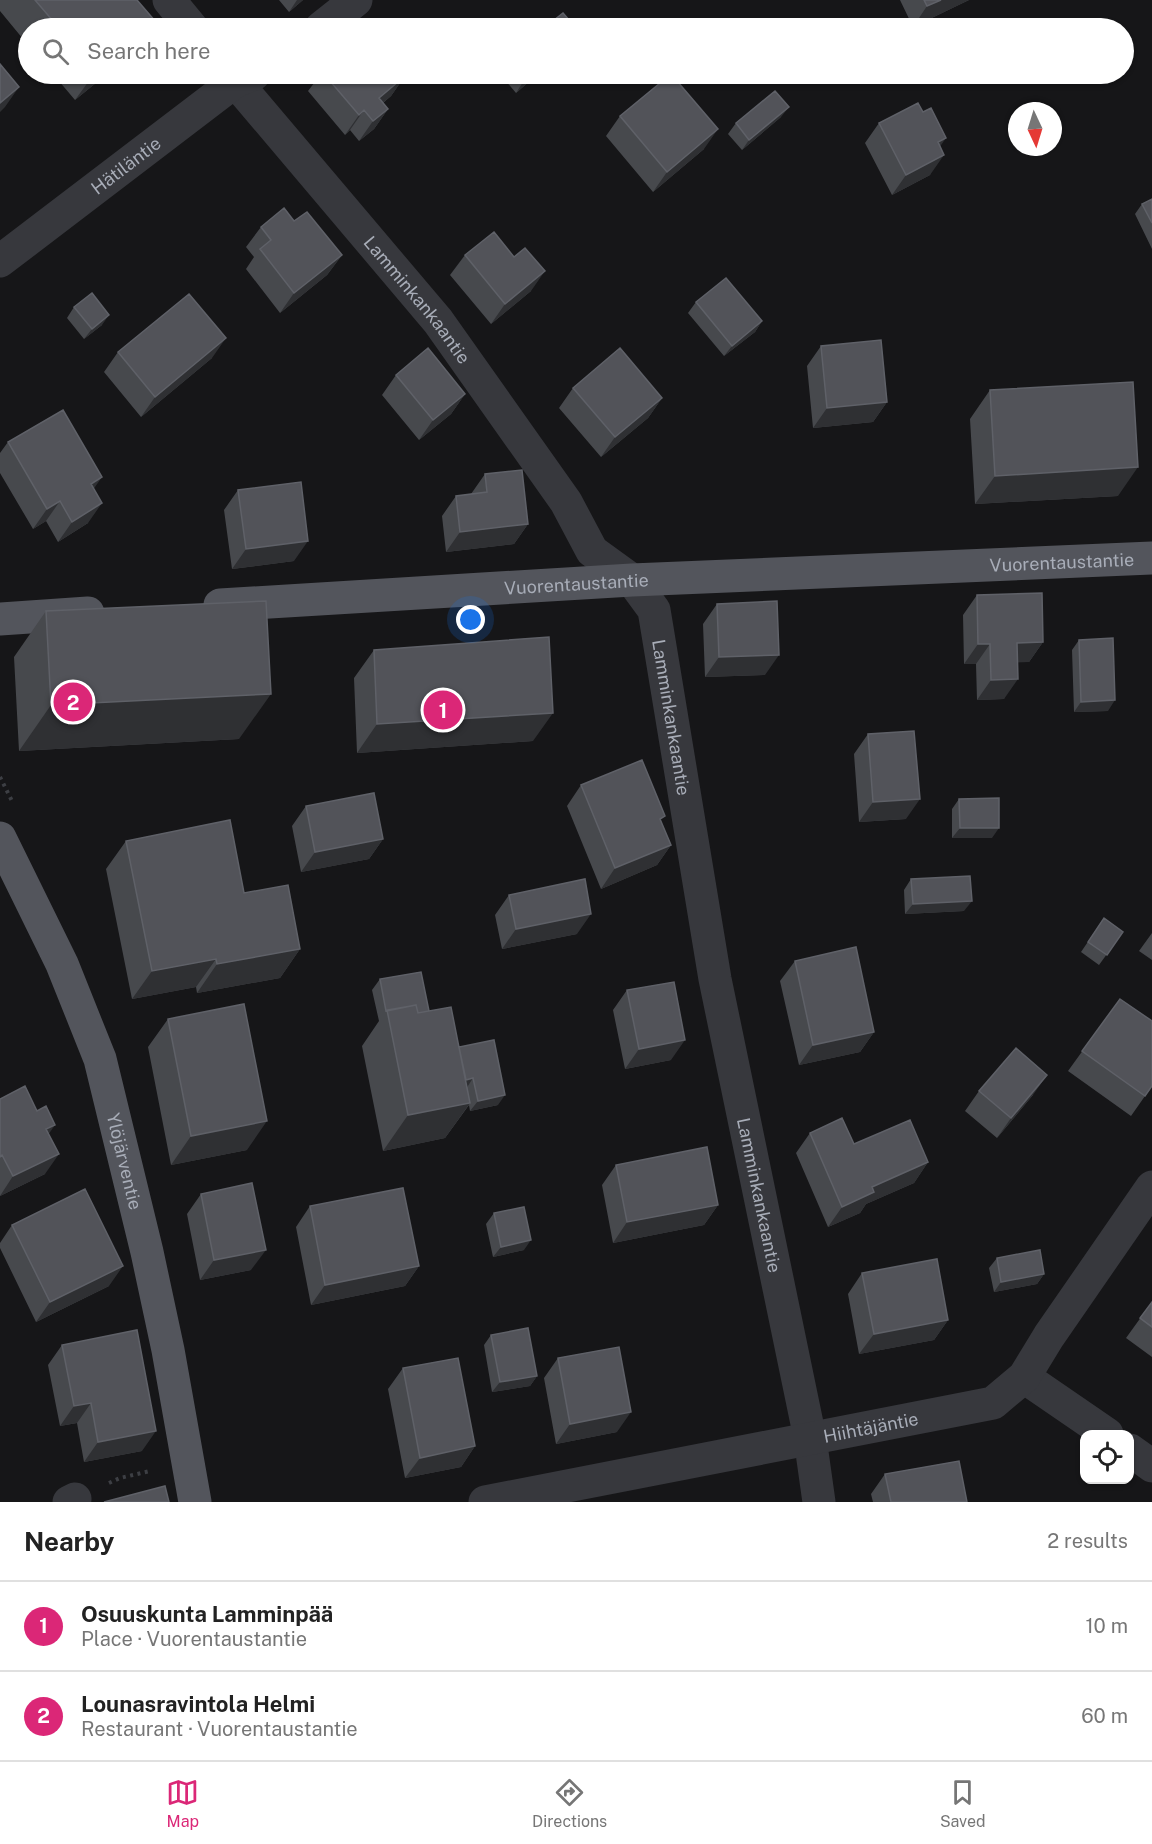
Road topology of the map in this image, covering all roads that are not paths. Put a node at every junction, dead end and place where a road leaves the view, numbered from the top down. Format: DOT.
graph roads {
  1 [pos="169,0"];
  2 [pos="356,0"];
  3 [pos="184,18"];
  4 [pos="334,18"];
  5 [pos="230,84"];
  6 [pos="246,84"];
  7 [pos="0,261"];
  8 [pos="1152,558"];
  9 [pos="632,580"];
  10 [pos="191,607"];
  11 [pos="119,611"];
  12 [pos="0,619"];
  13 [pos="0,838"];
  14 [pos="1152,1187"];
  15 [pos="1024,1377"];
  16 [pos="1101,1430"];
  17 [pos="810,1438"];
  18 [pos="1134,1453"];
  19 [pos="1152,1466"];
  20 [pos="195,1502"];
  21 [pos="485,1502"];
  22 [pos="819,1502"];
  1 -- 3 [label="street"];
  2 -- 4 [label="street"];
  5 -- 7 [label="street, Hätiläntie"];
  6 -- 9 [label="street, Lamminkankaantie"];
  8 -- 9 [label="main road, Vuorentaustantie"];
  9 -- 10 [label="main road, Vuorentaustantie"];
  9 -- 17 [label="street, Lamminkankaantie"];
  11 -- 12 [label="main road"];
  13 -- 20 [label="main road, Ylöjärventie"];
  14 -- 15 [label="street, Hiihtäjäntie"];
  15 -- 16 [label="street"];
  15 -- 17 [label="street, Hiihtäjäntie"];
  17 -- 21 [label="street, Hiihtäjäntie"];
  17 -- 22 [label="street, Lamminkankaantie"];
  18 -- 19 [label="street"];
}
